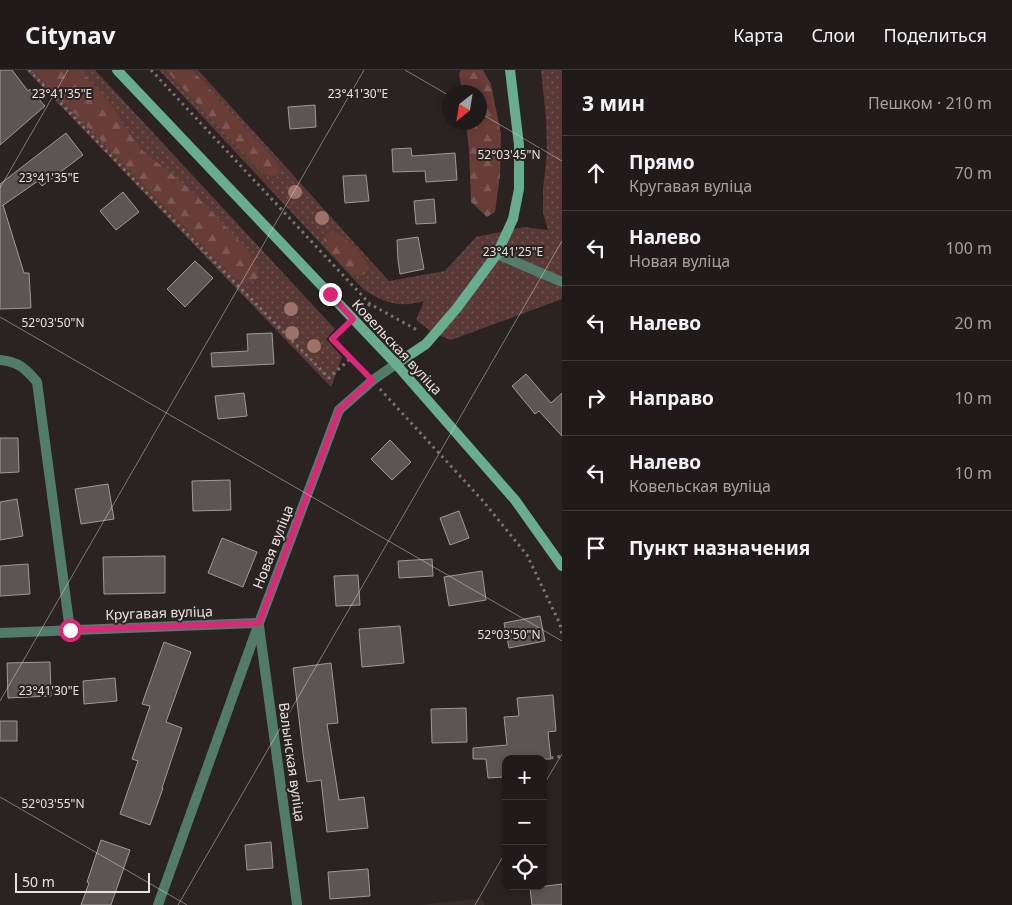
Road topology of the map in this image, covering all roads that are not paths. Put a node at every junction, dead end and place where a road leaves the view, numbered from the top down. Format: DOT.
graph roads {
  1 [pos="118,70"];
  2 [pos="510,70"];
  3 [pos="497,254"];
  4 [pos="562,282"];
  5 [pos="0,360"];
  6 [pos="396,364"];
  7 [pos="562,566"];
  8 [pos="259,623"];
  9 [pos="70,630"];
  10 [pos="0,633"];
  11 [pos="297,904"];
  12 [pos="158,905"];
  1 -- 6 [label="main road, Ковельская вуліца"];
  2 -- 3 [label="main road, Новая вуліца"];
  3 -- 4 [label="street"];
  3 -- 6 [label="main road, Новая вуліца"];
  5 -- 9 [label="street"];
  6 -- 7 [label="main road, Ковельская вуліца"];
  6 -- 8 [label="street, Новая вуліца"];
  8 -- 9 [label="street, Кругавая вуліца"];
  8 -- 11 [label="street, Валынская вуліца"];
  8 -- 12 [label="street, Новая вуліца"];
  9 -- 10 [label="street, Кругавая вуліца"];
}
